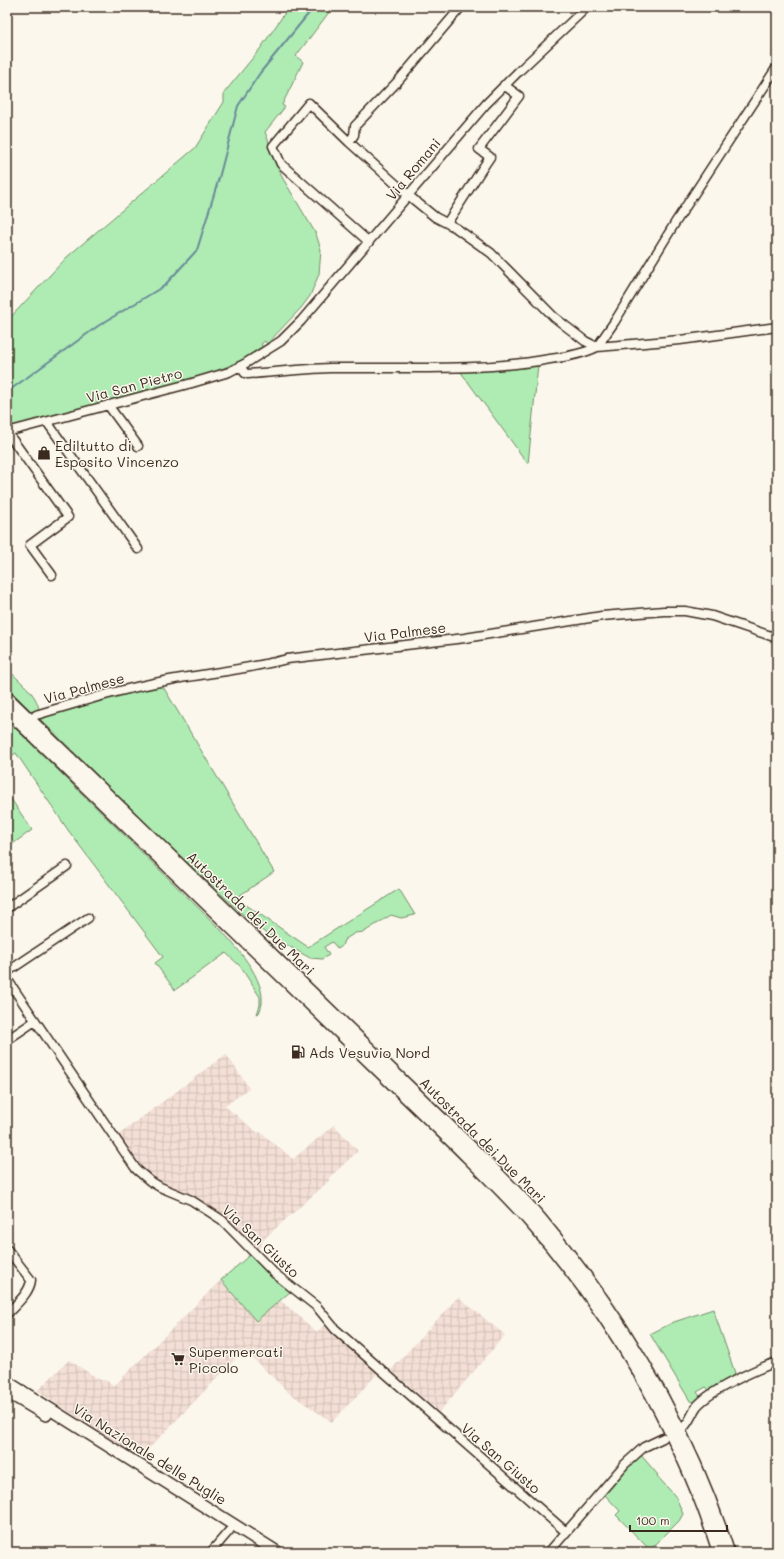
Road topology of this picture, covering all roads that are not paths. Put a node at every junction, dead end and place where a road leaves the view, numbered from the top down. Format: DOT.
graph roads {
  1 [pos="461,7"];
  2 [pos="587,7"];
  3 [pos="777,67"];
  4 [pos="504,85"];
  5 [pos="349,142"];
  6 [pos="408,196"];
  7 [pos="447,223"];
  8 [pos="369,242"];
  9 [pos="777,327"];
  10 [pos="597,347"];
  11 [pos="264,353"];
  12 [pos="240,366"];
  13 [pos="108,405"];
  14 [pos="47,422"];
  15 [pos="7,432"];
  16 [pos="138,446"];
  17 [pos="138,549"];
  18 [pos="52,575"];
  19 [pos="777,638"];
  20 [pos="7,698"];
  21 [pos="7,710"];
  22 [pos="36,715"];
  23 [pos="67,866"];
  24 [pos="7,908"];
  25 [pos="88,918"];
  26 [pos="7,972"];
  27 [pos="7,979"];
  28 [pos="35,1021"];
  29 [pos="7,1040"];
  30 [pos="7,1249"];
  31 [pos="7,1314"];
  32 [pos="777,1362"];
  33 [pos="7,1382"];
  34 [pos="7,1392"];
  35 [pos="684,1428"];
  36 [pos="663,1438"];
  37 [pos="229,1531"];
  38 [pos="566,1532"];
  39 [pos="211,1552"];
  40 [pos="263,1552"];
  41 [pos="277,1552"];
  42 [pos="549,1552"];
  43 [pos="719,1552"];
  44 [pos="728,1552"];
  1 -- 5 [label="street"];
  2 -- 4 [label="street, Via Romani"];
  3 -- 10 [label="street"];
  4 -- 6 [label="street, Via Romani"];
  4 -- 7 [label="street"];
  5 -- 6 [label="street"];
  5 -- 8 [label="street"];
  6 -- 7 [label="street"];
  6 -- 8 [label="street, Via Romani"];
  7 -- 10 [label="street"];
  8 -- 11 [label="street, Via Romani"];
  9 -- 10 [label="street"];
  10 -- 12 [label="street"];
  11 -- 12 [label="street, Via San Pietro"];
  12 -- 13 [label="street, Via San Pietro"];
  13 -- 14 [label="street, Via San Pietro"];
  13 -- 16 [label="street"];
  14 -- 15 [label="street, Via San Pietro"];
  14 -- 17 [label="street"];
  15 -- 18 [label="street"];
  19 -- 22 [label="street, Via Palmese"];
  20 -- 44 [label="highway, Autostrada dei Due Mari"];
  21 -- 43 [label="highway, Autostrada dei Due Mari"];
  23 -- 24 [label="street"];
  25 -- 26 [label="street"];
  27 -- 28 [label="street, Via San Giusto"];
  28 -- 29 [label="street"];
  28 -- 38 [label="street, Via San Giusto"];
  30 -- 31 [label="street"];
  32 -- 35 [label="street"];
  33 -- 41 [label="main road, Via Nazionale delle Puglie"];
  34 -- 37 [label="main road, Via Nazionale delle Puglie"];
  36 -- 38 [label="street"];
  37 -- 39 [label="street"];
  37 -- 40 [label="main road, Via Nazionale delle Puglie"];
  38 -- 42 [label="street"];
}
